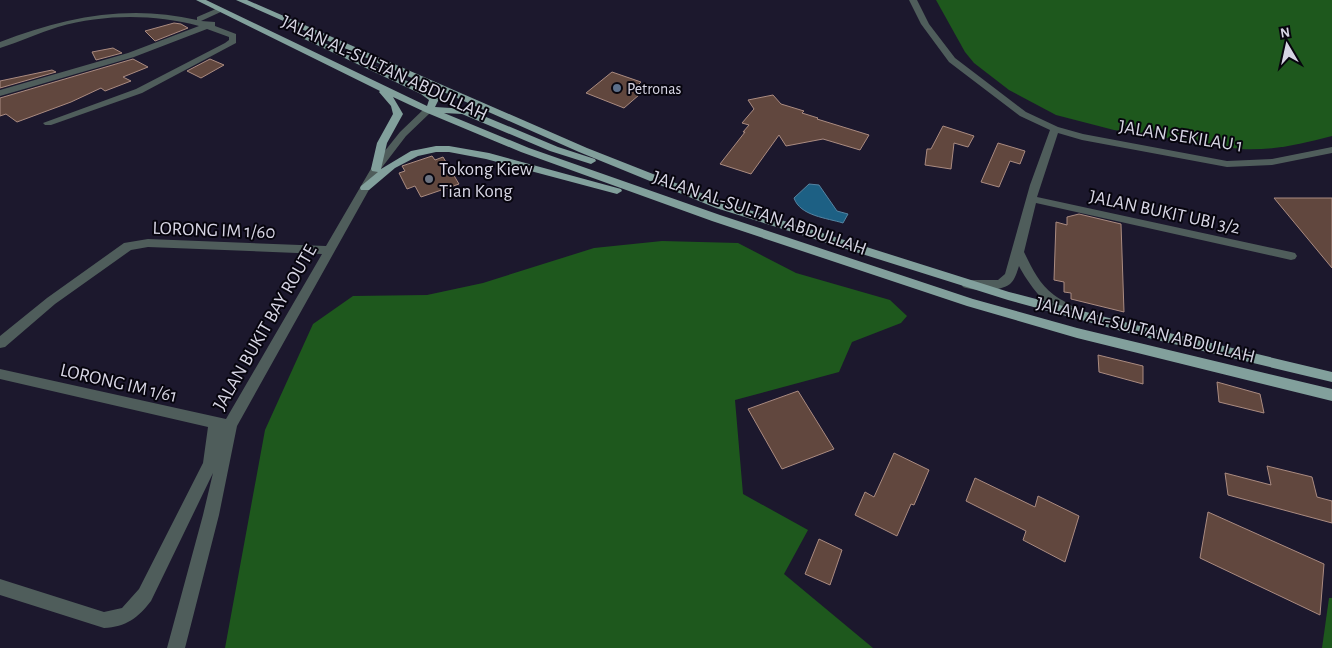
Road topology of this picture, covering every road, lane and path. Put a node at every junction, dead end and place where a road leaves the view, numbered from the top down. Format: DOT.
graph roads {
  1 [pos="200,0"];
  2 [pos="239,0"];
  3 [pos="913,0"];
  4 [pos="221,10"];
  5 [pos="200,19"];
  6 [pos="212,24"];
  7 [pos="0,45"];
  8 [pos="382,89"];
  9 [pos="0,93"];
  10 [pos="428,110"];
  11 [pos="48,123"];
  12 [pos="1055,129"];
  13 [pos="1330,153"];
  14 [pos="376,169"];
  15 [pos="365,188"];
  16 [pos="1032,199"];
  17 [pos="720,205"];
  18 [pos="716,218"];
  19 [pos="329,250"];
  20 [pos="1018,252"];
  21 [pos="1291,256"];
  22 [pos="967,284"];
  23 [pos="1085,317"];
  24 [pos="0,343"];
  25 [pos="0,374"];
  26 [pos="1332,377"];
  27 [pos="1332,395"];
  28 [pos="222,424"];
  29 [pos="0,588"];
  30 [pos="176,648"];
  1 -- 4 [label="main road, JALAN AL-SULTAN ABDULLAH"];
  2 -- 10 [label="main road"];
  2 -- 17 [label="main road, JALAN AL-SULTAN ABDULLAH"];
  3 -- 12 [label="street, JALAN SEKILAU 1"];
  4 -- 5 [label="street"];
  4 -- 8 [label="main road, JALAN AL-SULTAN ABDULLAH"];
  5 -- 6 [label="street"];
  5 -- 7 [label="street"];
  6 -- 9 [label="street"];
  6 -- 11 [label="street"];
  8 -- 10 [label="main road, JALAN AL-SULTAN ABDULLAH"];
  8 -- 14 [label="main road"];
  10 -- 14 [label="street, JALAN BUKIT BAY ROUTE"];
  10 -- 17 [label="main road"];
  10 -- 18 [label="main road, JALAN AL-SULTAN ABDULLAH"];
  12 -- 13 [label="street, JALAN SEKILAU 1"];
  12 -- 16 [label="street"];
  14 -- 15 [label="street, JALAN BUKIT BAY ROUTE"];
  15 -- 18 [label="main road"];
  15 -- 19 [label="street, JALAN BUKIT BAY ROUTE"];
  16 -- 20 [label="street"];
  16 -- 21 [label="street, JALAN BUKIT UBI 3/2"];
  17 -- 22 [label="main road, JALAN AL-SULTAN ABDULLAH"];
  18 -- 27 [label="main road, JALAN AL-SULTAN ABDULLAH"];
  19 -- 24 [label="street, LORONG IM 1/60"];
  19 -- 28 [label="street, JALAN BUKIT BAY ROUTE"];
  20 -- 22 [label="street"];
  20 -- 23 [label="street"];
  22 -- 23 [label="main road, JALAN AL-SULTAN ABDULLAH"];
  23 -- 26 [label="main road, JALAN AL-SULTAN ABDULLAH"];
  25 -- 28 [label="street, LORONG IM 1/61"];
  28 -- 29 [label="street"];
  28 -- 30 [label="street, JALAN BUKIT BAY ROUTE"];
}
